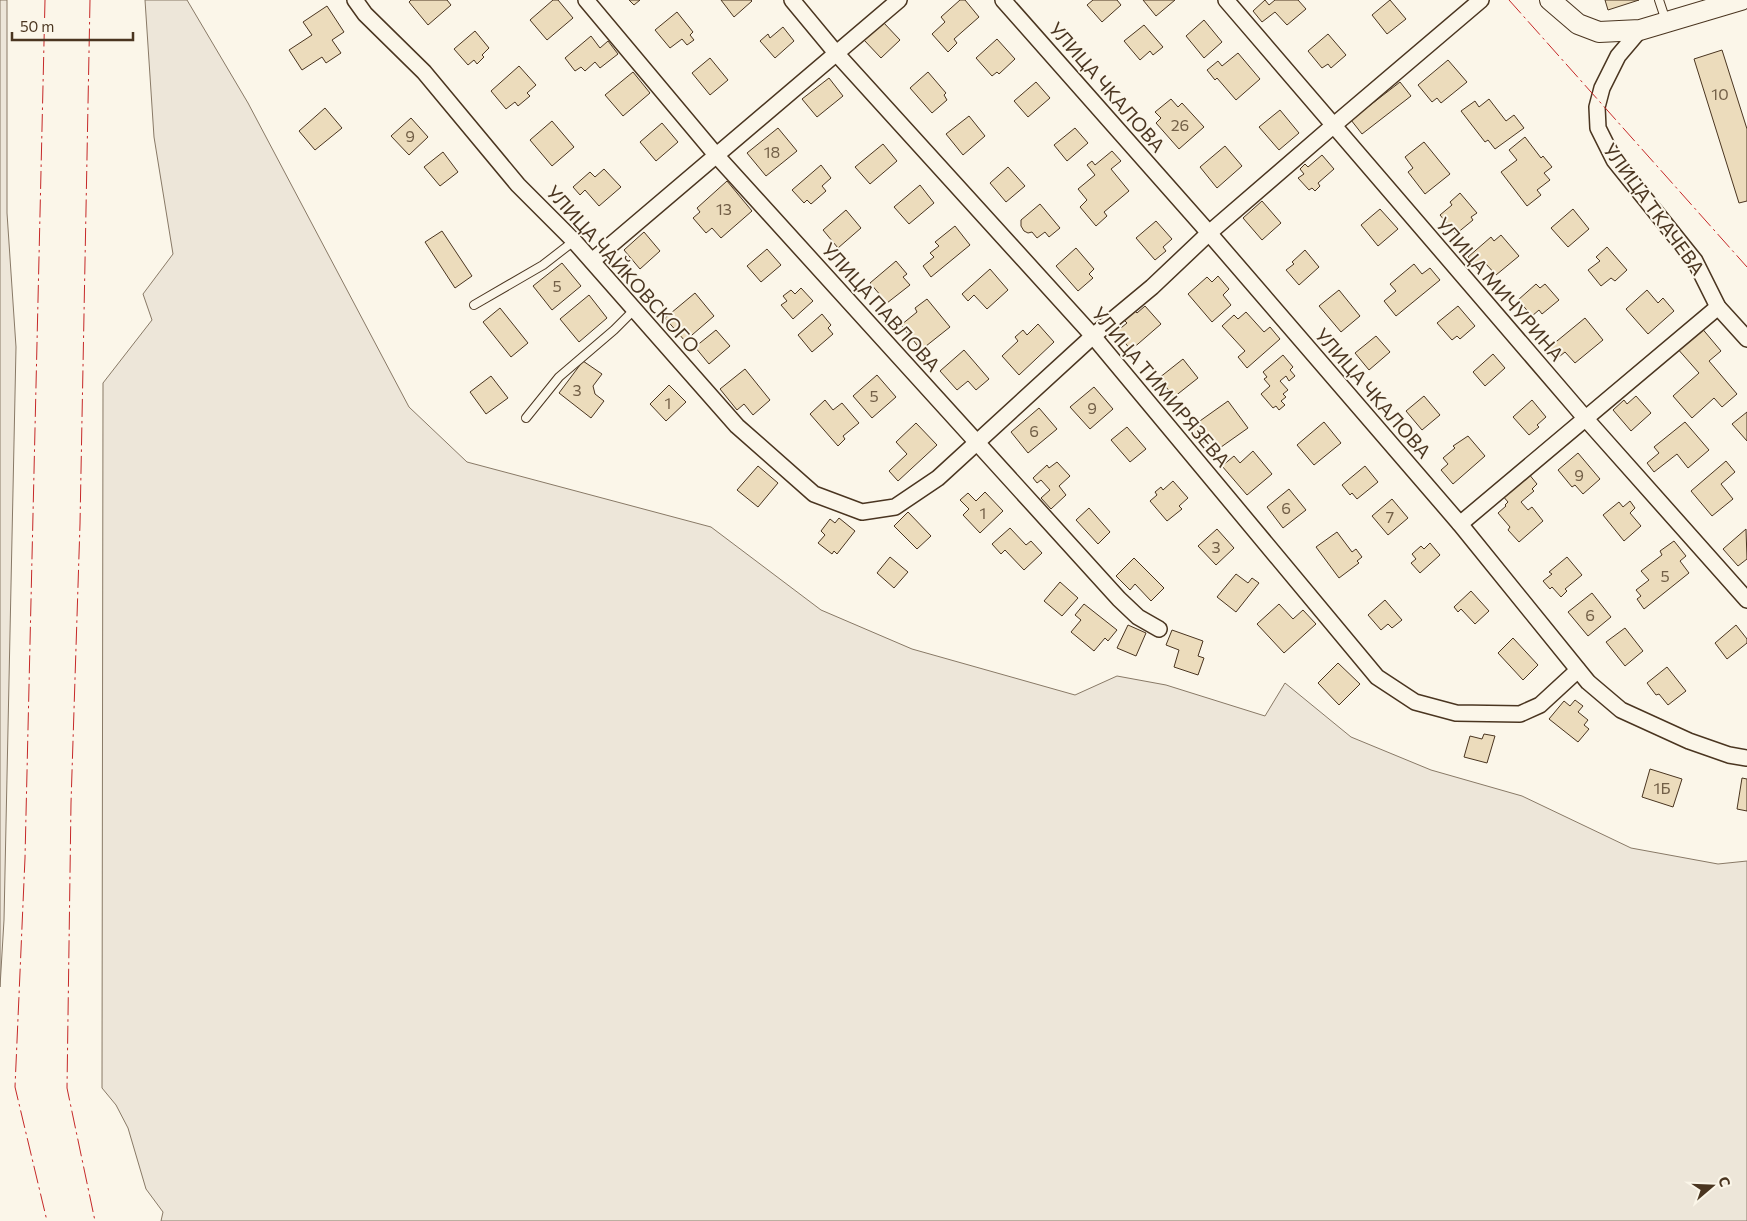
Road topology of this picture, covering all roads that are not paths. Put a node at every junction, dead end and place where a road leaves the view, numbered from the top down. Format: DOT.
graph roads {
  1 [pos="355,0"];
  2 [pos="586,0"];
  3 [pos="792,0"];
  4 [pos="899,0"];
  5 [pos="1004,0"];
  6 [pos="1226,0"];
  7 [pos="1481,0"];
  8 [pos="1550,0"];
  9 [pos="1659,0"];
  10 [pos="1741,0"];
  11 [pos="1667,23"];
  12 [pos="1640,30"];
  13 [pos="836,53"];
  14 [pos="1334,125"];
  15 [pos="716,155"];
  16 [pos="1209,233"];
  17 [pos="574,241"];
  18 [pos="592,261"];
  19 [pos="474,305"];
  20 [pos="1718,307"];
  21 [pos="635,308"];
  22 [pos="1093,336"];
  23 [pos="1747,339"];
  24 [pos="526,418"];
  25 [pos="1586,419"];
  26 [pos="976,442"];
  27 [pos="1460,524"];
  28 [pos="1747,600"];
  29 [pos="1159,629"];
  30 [pos="1578,670"];
  31 [pos="1747,758"];
  1 -- 17 [label="street, УЛИЦА ЧАЙКОВСКОГО"];
  2 -- 15 [label="street, УЛИЦА ПАВЛОВА"];
  3 -- 13 [label="street, УЛИЦА ТИМИРЯЗЕВА"];
  4 -- 13 [label="street"];
  5 -- 16 [label="street, УЛИЦА ЧКАЛОВА"];
  6 -- 14 [label="street, УЛИЦА МИЧУРИНА"];
  7 -- 14 [label="street"];
  8 -- 12 [label="street"];
  9 -- 11 [label="lane"];
  10 -- 11 [label="street"];
  11 -- 12 [label="street"];
  12 -- 20 [label="street, УЛИЦА ТКАЧЕВА"];
  13 -- 15 [label="street"];
  13 -- 22 [label="street, УЛИЦА ТИМИРЯЗЕВА"];
  14 -- 16 [label="street"];
  14 -- 25 [label="street, УЛИЦА МИЧУРИНА"];
  15 -- 18 [label="street"];
  15 -- 26 [label="street, УЛИЦА ПАВЛОВА"];
  16 -- 22 [label="street"];
  16 -- 27 [label="street, УЛИЦА ЧКАЛОВА"];
  17 -- 18 [label="street, УЛИЦА ЧАЙКОВСКОГО"];
  17 -- 19 [label="lane"];
  18 -- 21 [label="street, УЛИЦА ЧАЙКОВСКОГО"];
  20 -- 23 [label="street, УЛИЦА ТКАЧЕВА"];
  20 -- 25 [label="street"];
  21 -- 24 [label="lane"];
  21 -- 26 [label="street, УЛИЦА ЧАЙКОВСКОГО"];
  22 -- 26 [label="street"];
  22 -- 30 [label="street, УЛИЦА ТИМИРЯЗЕВА"];
  25 -- 27 [label="street"];
  25 -- 28 [label="street, УЛИЦА МИЧУРИНА"];
  26 -- 29 [label="street, УЛИЦА ПАВЛОВА"];
  27 -- 30 [label="street, УЛИЦА ЧКАЛОВА"];
  30 -- 31 [label="street, УЛИЦА ЧКАЛОВА"];
}
